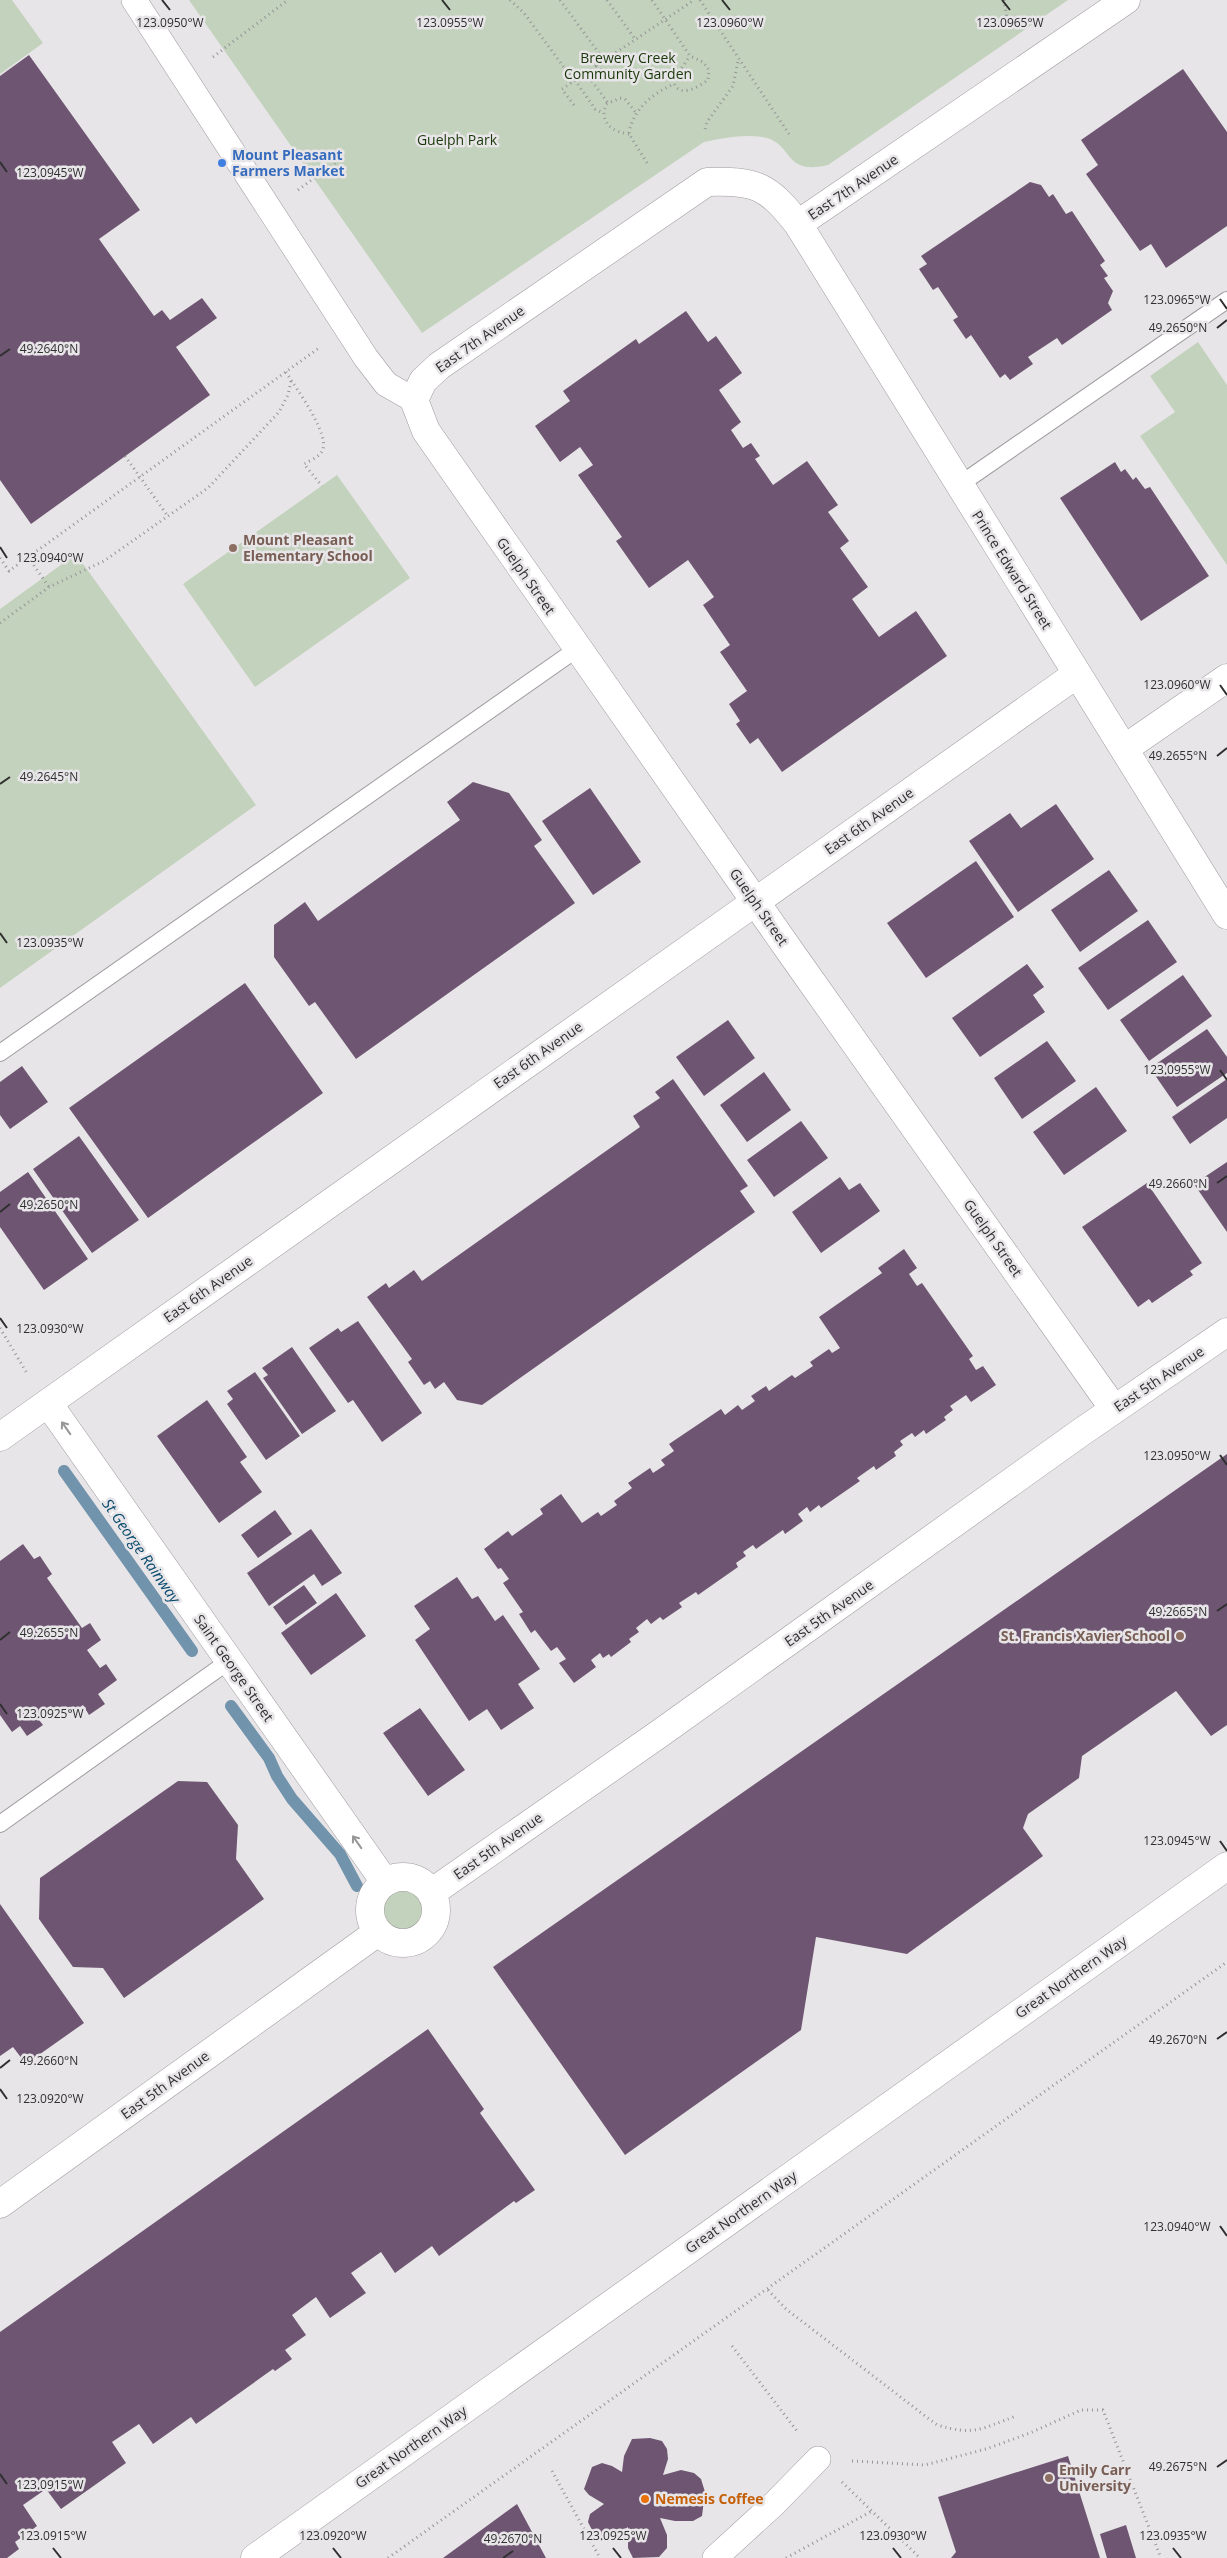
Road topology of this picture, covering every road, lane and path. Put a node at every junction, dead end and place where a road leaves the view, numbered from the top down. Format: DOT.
graph roads {
  1 [pos="134,0"];
  2 [pos="288,0"];
  3 [pos="510,0"];
  4 [pos="560,0"];
  5 [pos="607,0"];
  6 [pos="652,0"];
  7 [pos="694,0"];
  8 [pos="700,0"];
  9 [pos="1004,0"];
  10 [pos="1126,0"];
  11 [pos="666,19"];
  12 [pos="1007,19"];
  13 [pos="635,39"];
  14 [pos="690,56"];
  15 [pos="604,60"];
  16 [pos="738,60"];
  17 [pos="597,65"];
  18 [pos="586,73"];
  19 [pos="574,80"];
  20 [pos="608,81"];
  21 [pos="674,84"];
  22 [pos="189,86"];
  23 [pos="608,103"];
  24 [pos="574,104"];
  25 [pos="603,113"];
  26 [pos="636,113"];
  27 [pos="705,129"];
  28 [pos="629,134"];
  29 [pos="789,134"];
  30 [pos="346,155"];
  31 [pos="647,163"];
  32 [pos="270,210"];
  33 [pos="798,224"];
  34 [pos="1227,300"];
  35 [pos="345,328"];
  36 [pos="286,372"];
  37 [pos="291,381"];
  38 [pos="414,400"];
  39 [pos="126,456"];
  40 [pos="140,477"];
  41 [pos="959,485"];
  42 [pos="322,486"];
  43 [pos="168,515"];
  44 [pos="28,557"];
  45 [pos="0,558"];
  46 [pos="49,587"];
  47 [pos="0,623"];
  48 [pos="578,649"];
  49 [pos="1077,674"];
  50 [pos="1227,678"];
  51 [pos="1124,749"];
  52 [pos="755,902"];
  53 [pos="1227,915"];
  54 [pos="0,1053"];
  55 [pos="0,1328"];
  56 [pos="1227,1332"];
  57 [pos="48,1403"];
  58 [pos="1114,1409"];
  59 [pos="0,1437"];
  60 [pos="229,1661"];
  61 [pos="0,1824"];
  62 [pos="1227,1866"];
  63 [pos="385,1882"];
  64 [pos="431,1893"];
  65 [pos="378,1932"];
  66 [pos="1227,1962"];
  67 [pos="0,2204"];
  68 [pos="768,2290"];
  69 [pos="732,2346"];
  70 [pos="1016,2416"];
  71 [pos="818,2459"];
  72 [pos="552,2471"];
  73 [pos="872,2511"];
  74 [pos="255,2558"];
  75 [pos="388,2558"];
  76 [pos="600,2558"];
  77 [pos="715,2558"];
  78 [pos="786,2558"];
  79 [pos="920,2558"];
  80 [pos="1162,2558"];
  1 -- 22 [label="street"];
  2 -- 22 [label="path"];
  3 -- 19 [label="path"];
  4 -- 15 [label="path"];
  5 -- 13 [label="path"];
  6 -- 11 [label="path"];
  7 -- 11 [label="path"];
  8 -- 16 [label="path"];
  9 -- 12 [label="path"];
  10 -- 33 [label="street, East 7th Avenue"];
  11 -- 13 [label="path"];
  11 -- 14 [label="path"];
  13 -- 15 [label="path"];
  14 -- 21 [label="path"];
  14 -- 21 [label="path"];
  15 -- 17 [label="path"];
  16 -- 27 [label="path"];
  16 -- 29 [label="path"];
  17 -- 18 [label="path"];
  17 -- 20 [label="path"];
  18 -- 19 [label="path"];
  18 -- 23 [label="path"];
  19 -- 24 [label="path"];
  19 -- 25 [label="path"];
  21 -- 26 [label="path"];
  22 -- 32 [label="street"];
  23 -- 25 [label="path"];
  23 -- 26 [label="path"];
  25 -- 28 [label="path"];
  26 -- 28 [label="path"];
  28 -- 31 [label="path"];
  30 -- 32 [label="path"];
  32 -- 35 [label="street"];
  33 -- 38 [label="street, East 7th Avenue"];
  33 -- 41 [label="street, Prince Edward Street"];
  34 -- 41 [label="lane"];
  35 -- 36 [label="path"];
  35 -- 38 [label="street"];
  36 -- 37 [label="path"];
  36 -- 40 [label="path"];
  37 -- 42 [label="path"];
  37 -- 43 [label="path"];
  38 -- 48 [label="street, Guelph Street"];
  39 -- 40 [label="path"];
  40 -- 43 [label="path"];
  40 -- 44 [label="path"];
  41 -- 49 [label="street, Prince Edward Street"];
  43 -- 46 [label="path"];
  44 -- 45 [label="path"];
  44 -- 46 [label="path"];
  46 -- 47 [label="path"];
  48 -- 52 [label="street, Guelph Street"];
  48 -- 54 [label="lane"];
  49 -- 51 [label="street, Prince Edward Street"];
  49 -- 52 [label="street, East 6th Avenue"];
  50 -- 51 [label="street"];
  51 -- 53 [label="street, Prince Edward Street"];
  52 -- 57 [label="street, East 6th Avenue"];
  52 -- 58 [label="street, Guelph Street"];
  55 -- 57 [label="path"];
  56 -- 58 [label="street, East 5th Avenue"];
  57 -- 59 [label="street, East 6th Avenue"];
  60 -- 57 [label="street, Saint George Street, one-way"];
  58 -- 64 [label="street, East 5th Avenue"];
  60 -- 61 [label="lane"];
  63 -- 60 [label="street, Saint George Street, one-way"];
  62 -- 74 [label="street, Great Northern Way"];
  63 -- 64 [label="street"];
  63 -- 65 [label="street"];
  64 -- 65 [label="street"];
  65 -- 67 [label="street, East 5th Avenue"];
  66 -- 68 [label="path"];
  68 -- 70 [label="path"];
  68 -- 75 [label="path"];
  69 -- 71 [label="path"];
  71 -- 73 [label="path"];
  71 -- 77 [label="street"];
  71 -- 80 [label="path"];
  72 -- 76 [label="path"];
  73 -- 78 [label="path"];
  73 -- 79 [label="path"];
}
